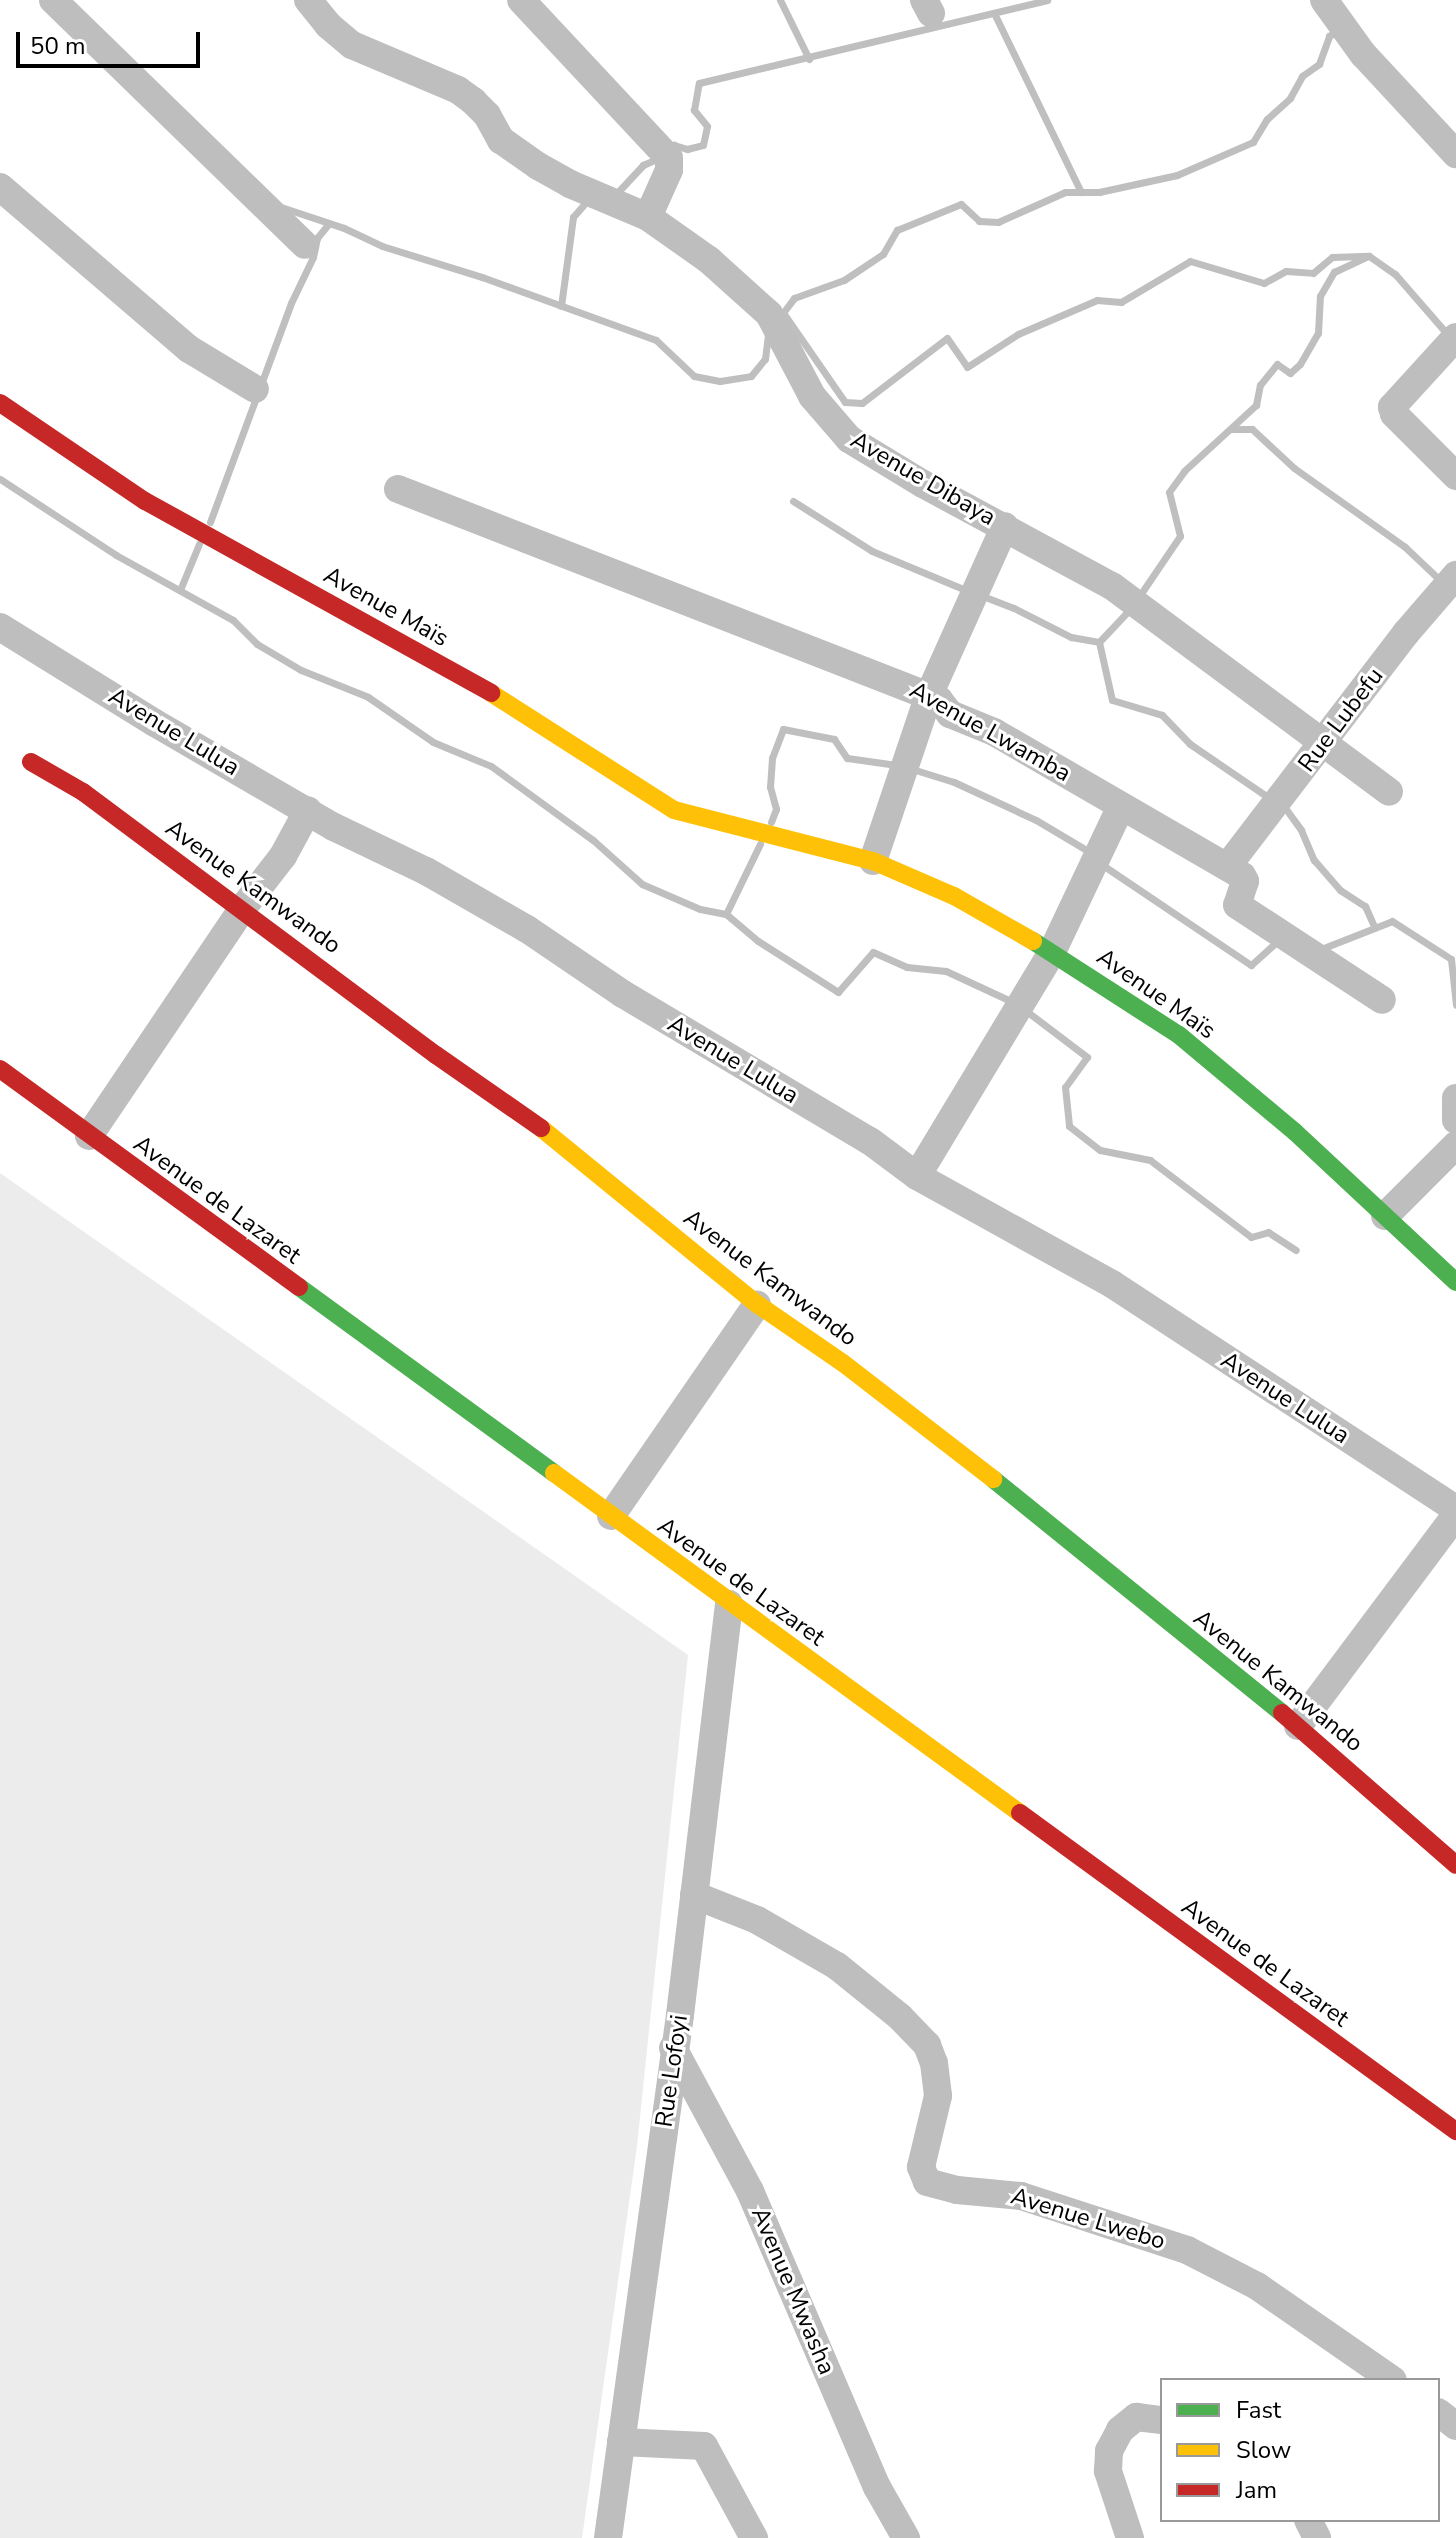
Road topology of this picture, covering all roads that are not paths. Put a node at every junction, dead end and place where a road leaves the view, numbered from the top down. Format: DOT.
graph roads {
  1 [pos="53,0"];
  2 [pos="308,0"];
  3 [pos="521,0"];
  4 [pos="1324,0"];
  5 [pos="1456,154"];
  6 [pos="0,187"];
  7 [pos="648,217"];
  8 [pos="305,245"];
  9 [pos="1456,337"];
  10 [pos="255,389"];
  11 [pos="0,403"];
  12 [pos="1456,476"];
  13 [pos="398,489"];
  14 [pos="1005,526"];
  15 [pos="1456,575"];
  16 [pos="0,627"];
  17 [pos="929,695"];
  18 [pos="1325,742"];
  19 [pos="31,762"];
  20 [pos="1389,792"];
  21 [pos="1121,806"];
  22 [pos="308,810"];
  23 [pos="873,861"];
  24 [pos="1227,867"];
  25 [pos="242,909"];
  26 [pos="1052,952"];
  27 [pos="1382,1000"];
  28 [pos="0,1069"];
  29 [pos="1456,1098"];
  30 [pos="1456,1120"];
  31 [pos="89,1136"];
  32 [pos="1456,1145"];
  33 [pos="917,1176"];
  34 [pos="1385,1216"];
  35 [pos="1456,1282"];
  36 [pos="757,1304"];
  37 [pos="1456,1509"];
  38 [pos="1456,1515"];
  39 [pos="611,1516"];
  40 [pos="729,1604"];
  41 [pos="1298,1726"];
  42 [pos="1456,1865"];
  43 [pos="694,1895"];
  44 [pos="673,2048"];
  45 [pos="1456,2131"];
  46 [pos="1390,2378"];
  47 [pos="1440,2414"];
  48 [pos="1160,2420"];
  49 [pos="1456,2426"];
  50 [pos="621,2442"];
  51 [pos="1128,2534"];
  52 [pos="608,2538"];
  53 [pos="754,2538"];
  54 [pos="906,2538"];
  1 -- 8 [label="street"];
  2 -- 7 [label="street, Avenue Dibaya"];
  3 -- 7 [label="street"];
  4 -- 5 [label="street"];
  6 -- 10 [label="street"];
  7 -- 14 [label="street, Avenue Dibaya"];
  9 -- 12 [label="street"];
  11 -- 23 [label="street, Avenue Maïs"];
  13 -- 17 [label="street, Avenue Lwamba"];
  14 -- 17 [label="street"];
  14 -- 18 [label="street, Avenue Dibaya"];
  15 -- 18 [label="street, Rue Lubefu"];
  16 -- 22 [label="street, Avenue Lulua"];
  17 -- 21 [label="street, Avenue Lwamba"];
  17 -- 23 [label="street"];
  18 -- 20 [label="street, Avenue Dibaya"];
  18 -- 24 [label="street, Rue Lubefu"];
  19 -- 25 [label="street, Avenue Kamwando"];
  21 -- 24 [label="street, Avenue Lwamba"];
  21 -- 26 [label="street"];
  22 -- 25 [label="street"];
  22 -- 33 [label="street, Avenue Lulua"];
  23 -- 26 [label="street, Avenue Maïs"];
  24 -- 27 [label="street"];
  25 -- 31 [label="street"];
  25 -- 36 [label="street, Avenue Kamwando"];
  26 -- 33 [label="street"];
  26 -- 34 [label="street, Avenue Maïs"];
  28 -- 31 [label="street, Avenue de Lazaret"];
  29 -- 30 [label="street"];
  31 -- 39 [label="street, Avenue de Lazaret"];
  32 -- 34 [label="street"];
  33 -- 37 [label="street, Avenue Lulua"];
  34 -- 35 [label="street, Avenue Maïs"];
  36 -- 39 [label="street"];
  36 -- 41 [label="street, Avenue Kamwando"];
  38 -- 41 [label="street"];
  39 -- 40 [label="street, Avenue de Lazaret"];
  40 -- 43 [label="street, Rue Lofoyi"];
  40 -- 45 [label="street, Avenue de Lazaret"];
  41 -- 42 [label="street, Avenue Kamwando"];
  43 -- 44 [label="street, Rue Lofoyi"];
  43 -- 46 [label="street, Avenue Lwebo"];
  44 -- 50 [label="street, Rue Lofoyi"];
  44 -- 54 [label="street, Avenue Mwasha"];
  47 -- 49 [label="street"];
  48 -- 51 [label="street"];
  50 -- 52 [label="street, Rue Lofoyi"];
  50 -- 53 [label="street"];
}
